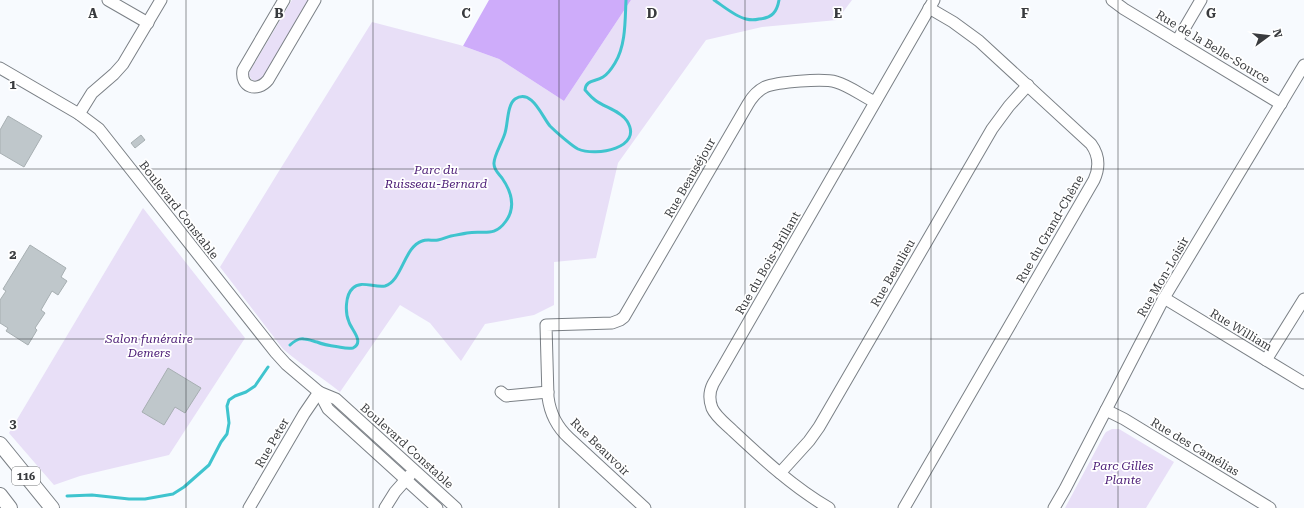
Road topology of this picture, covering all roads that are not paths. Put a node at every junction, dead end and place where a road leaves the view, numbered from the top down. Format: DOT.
graph roads {
  1 [pos="108,0"];
  2 [pos="160,0"];
  3 [pos="284,0"];
  4 [pos="315,0"];
  5 [pos="1112,0"];
  6 [pos="1201,0"];
  7 [pos="932,4"];
  8 [pos="148,23"];
  9 [pos="1177,41"];
  10 [pos="1304,65"];
  11 [pos="0,68"];
  12 [pos="1028,85"];
  13 [pos="875,102"];
  14 [pos="1281,104"];
  15 [pos="79,114"];
  16 [pos="1164,298"];
  17 [pos="1304,298"];
  18 [pos="546,326"];
  19 [pos="1266,360"];
  20 [pos="1304,383"];
  21 [pos="319,392"];
  22 [pos="501,392"];
  23 [pos="548,392"];
  24 [pos="1106,410"];
  25 [pos="0,444"];
  26 [pos="414,470"];
  27 [pos="780,473"];
  28 [pos="406,479"];
  29 [pos="0,495"];
  30 [pos="10,508"];
  31 [pos="52,508"];
  32 [pos="249,508"];
  33 [pos="385,508"];
  34 [pos="437,508"];
  35 [pos="456,508"];
  36 [pos="645,508"];
  37 [pos="829,508"];
  38 [pos="904,508"];
  39 [pos="1054,508"];
  40 [pos="1270,508"];
  1 -- 8 [label="street"];
  2 -- 8 [label="street"];
  3 -- 4 [label="street"];
  5 -- 9 [label="street, Rue de la Belle-Source"];
  6 -- 9 [label="street"];
  7 -- 12 [label="street, Rue du Grand-Chêne"];
  7 -- 13 [label="street, Rue du Bois-Brillant"];
  8 -- 15 [label="street"];
  9 -- 14 [label="street, Rue de la Belle-Source"];
  10 -- 14 [label="street, Rue Mon-Loisir"];
  11 -- 15 [label="street, Boulevard Constable"];
  12 -- 27 [label="street, Rue Beaulieu"];
  12 -- 38 [label="street, Rue du Grand-Chêne"];
  13 -- 18 [label="street, Rue Beauséjour"];
  13 -- 27 [label="street, Rue du Bois-Brillant"];
  14 -- 16 [label="street, Rue Mon-Loisir"];
  15 -- 21 [label="street, Boulevard Constable"];
  16 -- 19 [label="street, Rue William"];
  16 -- 24 [label="street, Rue Mon-Loisir"];
  17 -- 19 [label="street"];
  18 -- 23 [label="street, Rue Beauvoir"];
  19 -- 20 [label="street, Rue William"];
  21 -- 26 [label="street, Boulevard Constable"];
  21 -- 28 [label="street, Boulevard Constable"];
  21 -- 32 [label="street, Rue Peter"];
  22 -- 23 [label="street"];
  23 -- 36 [label="street, Rue Beauvoir"];
  24 -- 39 [label="street, Rue Mon-Loisir"];
  24 -- 40 [label="street, Rue des Camélias"];
  25 -- 31 [label="main road, 116"];
  26 -- 28 [label="street"];
  26 -- 35 [label="street, Boulevard Constable"];
  27 -- 37 [label="street, Rue du Bois-Brillant"];
  28 -- 33 [label="street"];
  28 -- 34 [label="street, Boulevard Constable"];
  29 -- 30 [label="main road, 116"];
}
